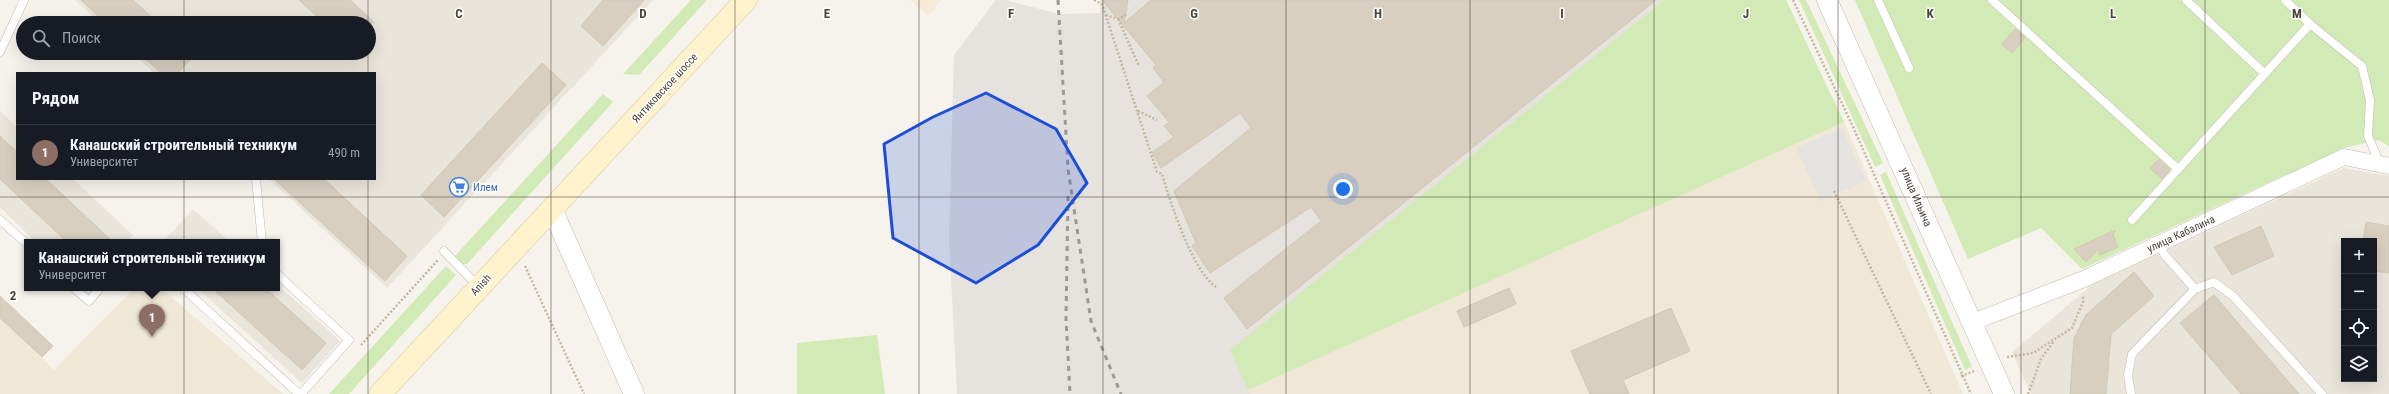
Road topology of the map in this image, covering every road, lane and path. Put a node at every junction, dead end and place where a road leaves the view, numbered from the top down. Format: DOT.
graph roads {
  1 [pos="24,0"];
  2 [pos="746,0"];
  3 [pos="1094,0"];
  4 [pos="1793,0"];
  5 [pos="1827,0"];
  6 [pos="1878,0"];
  7 [pos="1992,0"];
  8 [pos="2186,0"];
  9 [pos="2285,0"];
  10 [pos="1127,14"];
  11 [pos="1106,15"];
  12 [pos="17,16"];
  13 [pos="16,17"];
  14 [pos="1118,19"];
  15 [pos="2310,24"];
  16 [pos="0,52"];
  17 [pos="1139,66"];
  18 [pos="1909,68"];
  19 [pos="2265,74"];
  20 [pos="1137,111"];
  21 [pos="1157,120"];
  22 [pos="2384,165"];
  23 [pos="2178,169"];
  24 [pos="583,176"];
  25 [pos="256,180"];
  26 [pos="1834,190"];
  27 [pos="552,209"];
  28 [pos="0,220"];
  29 [pos="2132,220"];
  30 [pos="262,239"];
  31 [pos="24,241"];
  32 [pos="2160,245"];
  33 [pos="517,247"];
  34 [pos="444,251"];
  35 [pos="280,277"];
  36 [pos="2084,279"];
  37 [pos="479,287"];
  38 [pos="1216,287"];
  39 [pos="2195,289"];
  40 [pos="77,291"];
  41 [pos="97,291"];
  42 [pos="186,291"];
  43 [pos="1973,322"];
  44 [pos="2056,339"];
  45 [pos="357,350"];
  46 [pos="2002,357"];
  47 [pos="300,394"];
  48 [pos="380,394"];
  49 [pos="584,394"];
  50 [pos="634,394"];
  51 [pos="1931,394"];
  52 [pos="1971,394"];
  53 [pos="2004,394"];
  54 [pos="2028,394"];
  55 [pos="2131,394"];
  56 [pos="2322,394"];
  1 -- 12 [label="lane"];
  2 -- 24 [label="main road, Янтиковское шоссе"];
  3 -- 11 [label="path"];
  4 -- 52 [label="path"];
  5 -- 43 [label="street, улица Ильича"];
  6 -- 18 [label="lane"];
  7 -- 23 [label="lane"];
  8 -- 19 [label="lane"];
  9 -- 15 [label="lane"];
  10 -- 14 [label="path"];
  11 -- 14 [label="path"];
  11 -- 20 [label="path"];
  13 -- 16 [label="lane"];
  14 -- 17 [label="path"];
  15 -- 19 [label="lane"];
  15 -- 22 [label="lane"];
  19 -- 23 [label="lane"];
  20 -- 21 [label="path"];
  20 -- 38 [label="path"];
  22 -- 32 [label="street, улица Кабалина"];
  23 -- 29 [label="lane"];
  24 -- 27 [label="main road, Anish"];
  25 -- 30 [label="lane"];
  26 -- 51 [label="path"];
  27 -- 33 [label="main road, Anish"];
  27 -- 50 [label="street"];
  28 -- 31 [label="lane"];
  32 -- 36 [label="street, улица Кабалина"];
  32 -- 39 [label="lane"];
  33 -- 37 [label="main road, Anish"];
  33 -- 49 [label="path"];
  34 -- 37 [label="lane"];
  34 -- 45 [label="path"];
  35 -- 47 [label="lane"];
  36 -- 43 [label="street, улица Кабалина"];
  36 -- 44 [label="path"];
  37 -- 48 [label="main road, Anish"];
  39 -- 55 [label="lane"];
  39 -- 56 [label="lane"];
  40 -- 41 [label="lane"];
  42 -- 47 [label="lane"];
  43 -- 53 [label="street, улица Ильича"];
  44 -- 46 [label="path"];
  44 -- 54 [label="path"];
}
